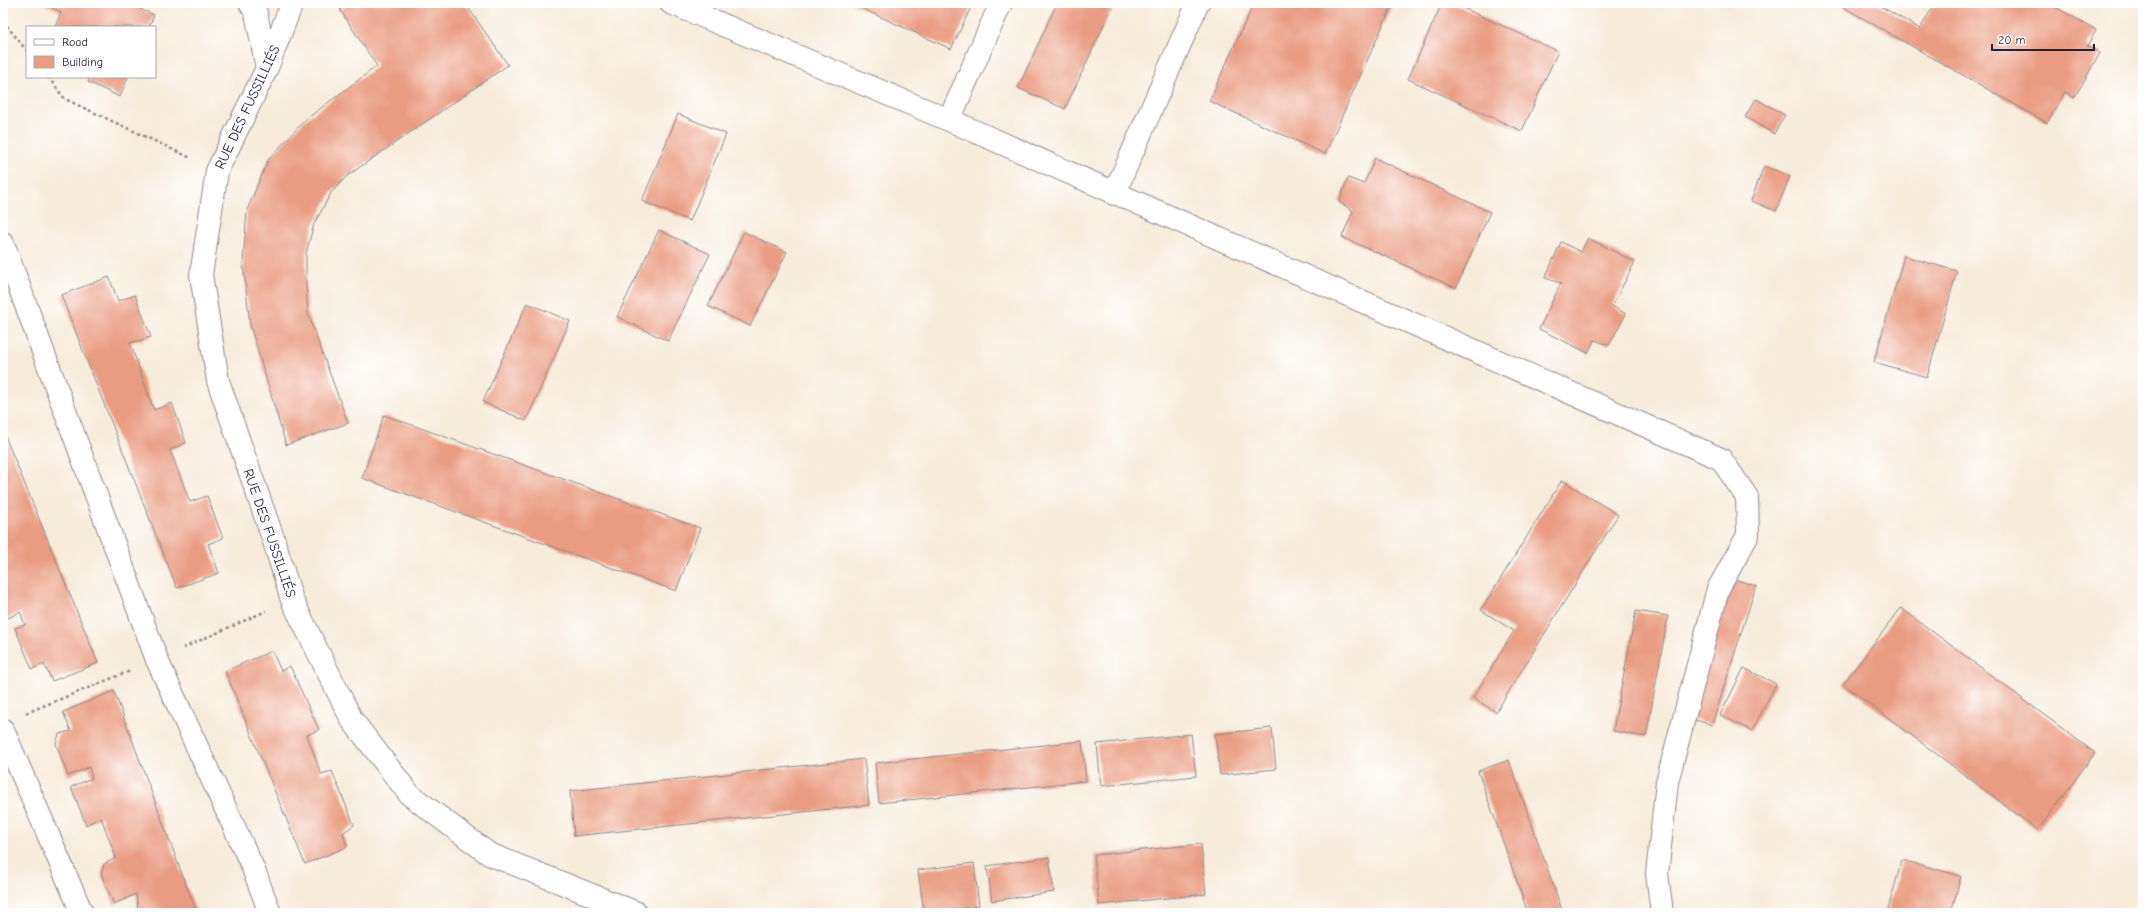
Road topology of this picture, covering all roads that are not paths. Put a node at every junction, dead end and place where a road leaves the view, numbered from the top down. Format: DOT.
graph roads {
  1 [pos="250,3"];
  2 [pos="292,3"];
  3 [pos="671,3"];
  4 [pos="1001,3"];
  5 [pos="1198,3"];
  6 [pos="267,68"];
  7 [pos="949,120"];
  8 [pos="1114,194"];
  9 [pos="3,243"];
  10 [pos="3,730"];
  11 [pos="82,913"];
  12 [pos="270,913"];
  13 [pos="637,913"];
  14 [pos="1662,913"];
  1 -- 6 [label="street"];
  2 -- 6 [label="street, RUE DES FUSSILLIÉS"];
  3 -- 7 [label="street"];
  4 -- 7 [label="street"];
  5 -- 8 [label="street"];
  6 -- 13 [label="street, RUE DES FUSSILLIÉS"];
  7 -- 8 [label="street"];
  8 -- 14 [label="street"];
  9 -- 12 [label="street"];
  10 -- 11 [label="street"];
}
